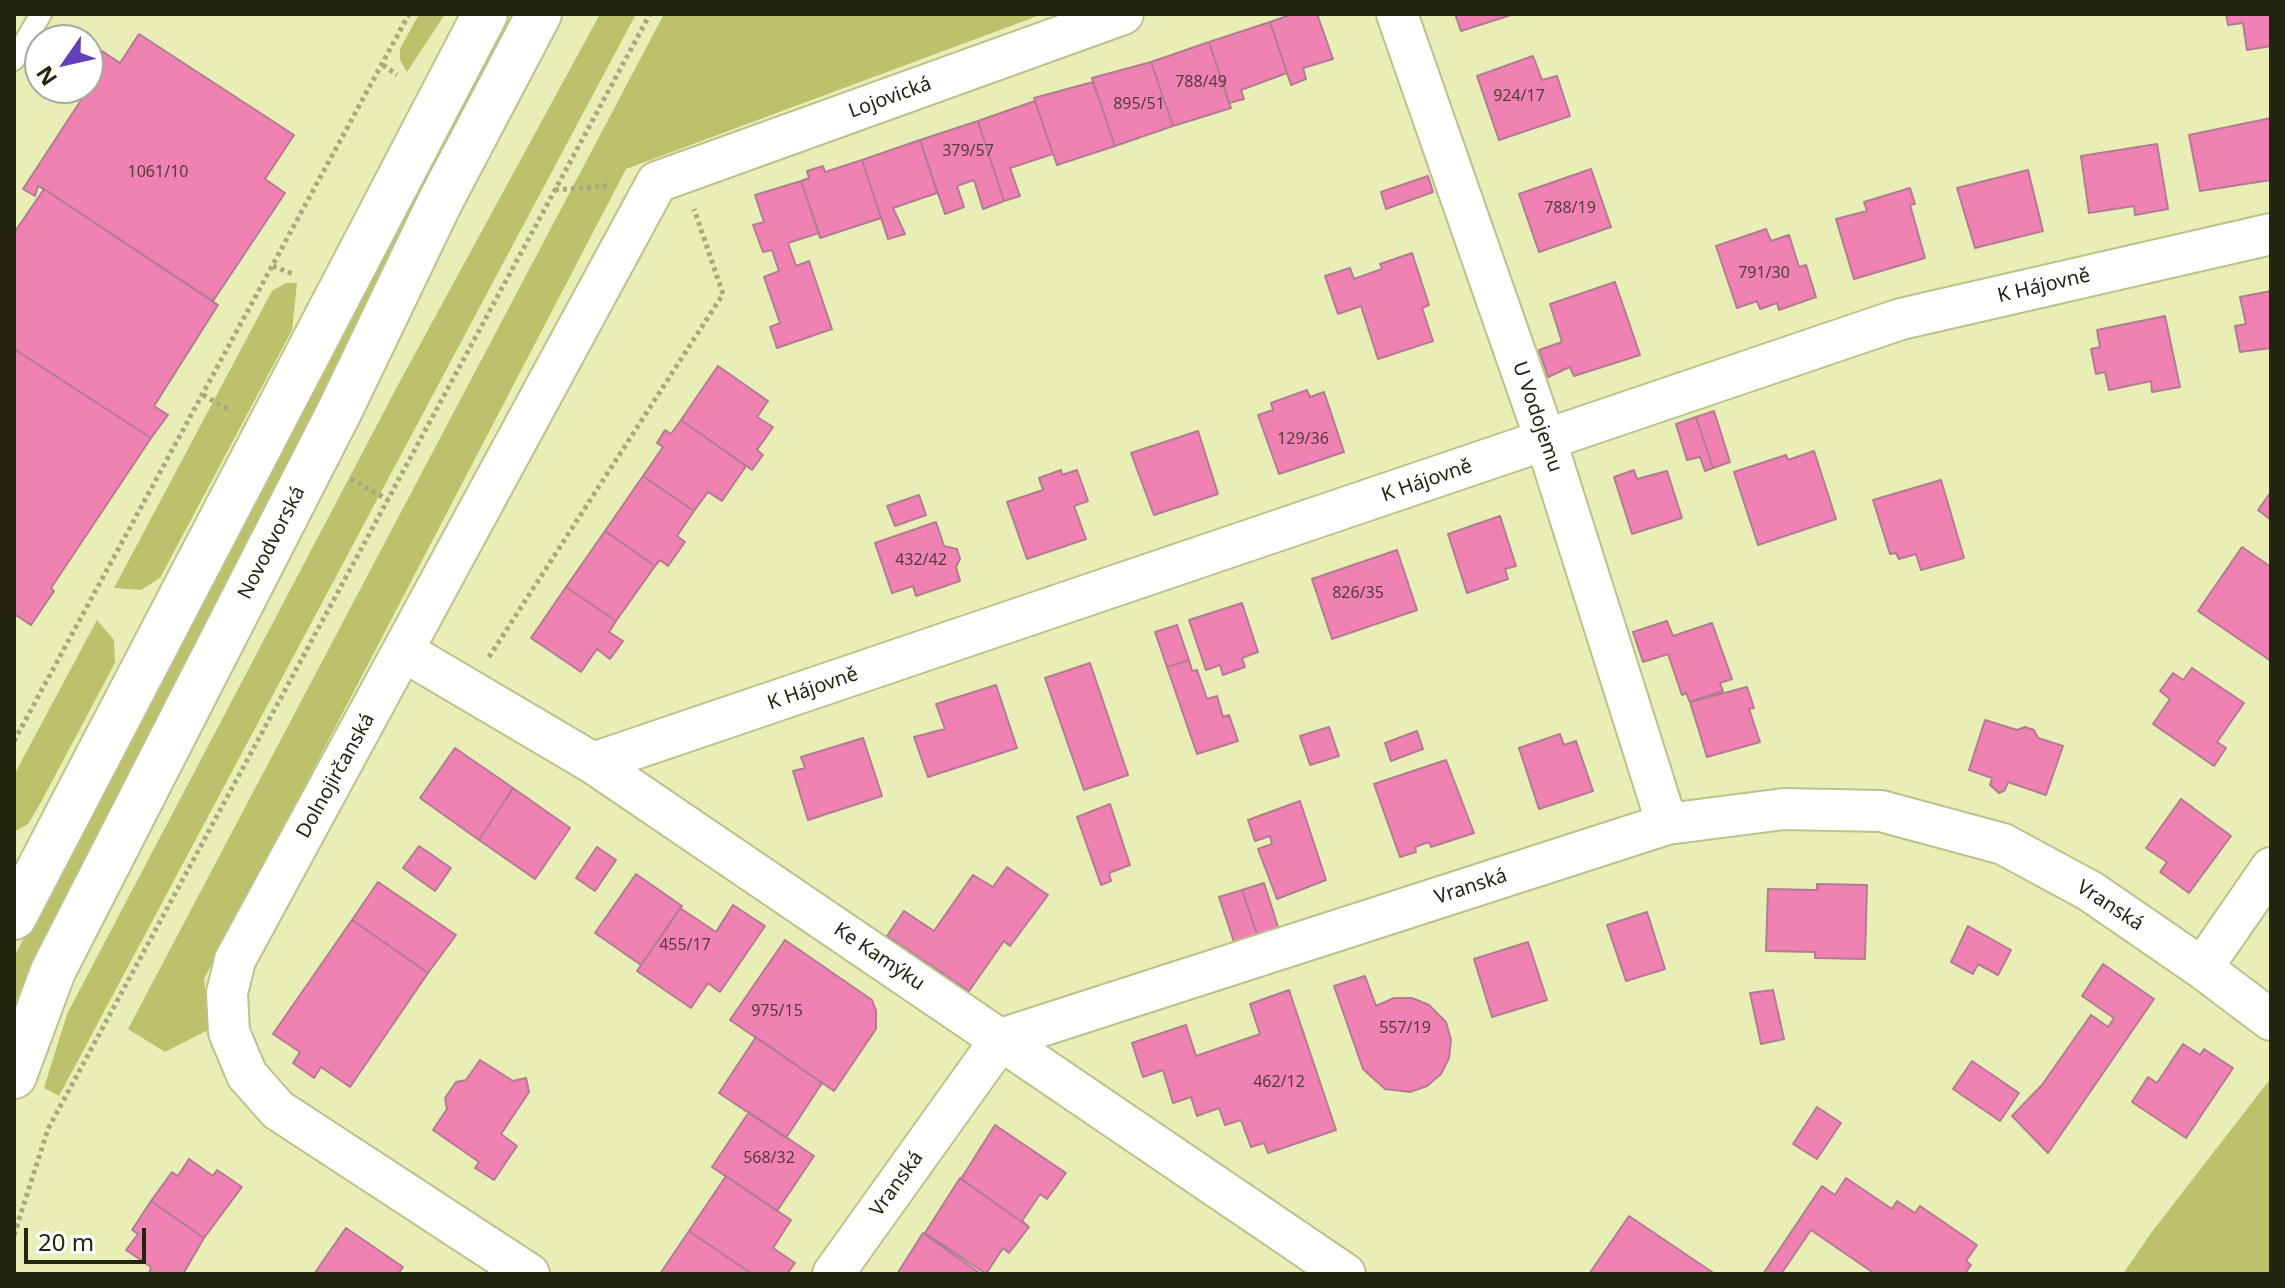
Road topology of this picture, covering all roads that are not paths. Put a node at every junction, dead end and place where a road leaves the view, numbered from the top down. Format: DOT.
graph roads {
  1 [pos="41,14"];
  2 [pos="485,14"];
  3 [pos="539,14"];
  4 [pos="1123,14"];
  5 [pos="1397,14"];
  6 [pos="14,60"];
  7 [pos="669,178"];
  8 [pos="2271,234"];
  9 [pos="1546,441"];
  10 [pos="405,652"];
  11 [pos="593,763"];
  12 [pos="1667,824"];
  13 [pos="2271,868"];
  14 [pos="14,917"];
  15 [pos="2202,968"];
  16 [pos="2271,1020"];
  17 [pos="1001,1039"];
  18 [pos="14,1076"];
  19 [pos="529,1274"];
  20 [pos="833,1274"];
  21 [pos="1345,1274"];
  1 -- 6 [label="lane"];
  2 -- 14 [label="main road"];
  3 -- 18 [label="main road, Novodvorská"];
  4 -- 7 [label="street, Lojovická"];
  5 -- 9 [label="street, U Vodojemu"];
  7 -- 10 [label="street, Dolnojirčanská"];
  8 -- 9 [label="street, K Hájovně"];
  9 -- 11 [label="street, K Hájovně"];
  9 -- 12 [label="street, U Vodojemu"];
  10 -- 11 [label="street, Ke Kamýku"];
  10 -- 19 [label="street, Dolnojirčanská"];
  11 -- 17 [label="street, Ke Kamýku"];
  12 -- 15 [label="street, Vranská"];
  12 -- 17 [label="street, Vranská"];
  13 -- 15 [label="street"];
  15 -- 16 [label="street, Vranská"];
  17 -- 20 [label="street, Vranská"];
  17 -- 21 [label="street, Ke Kamýku"];
}
